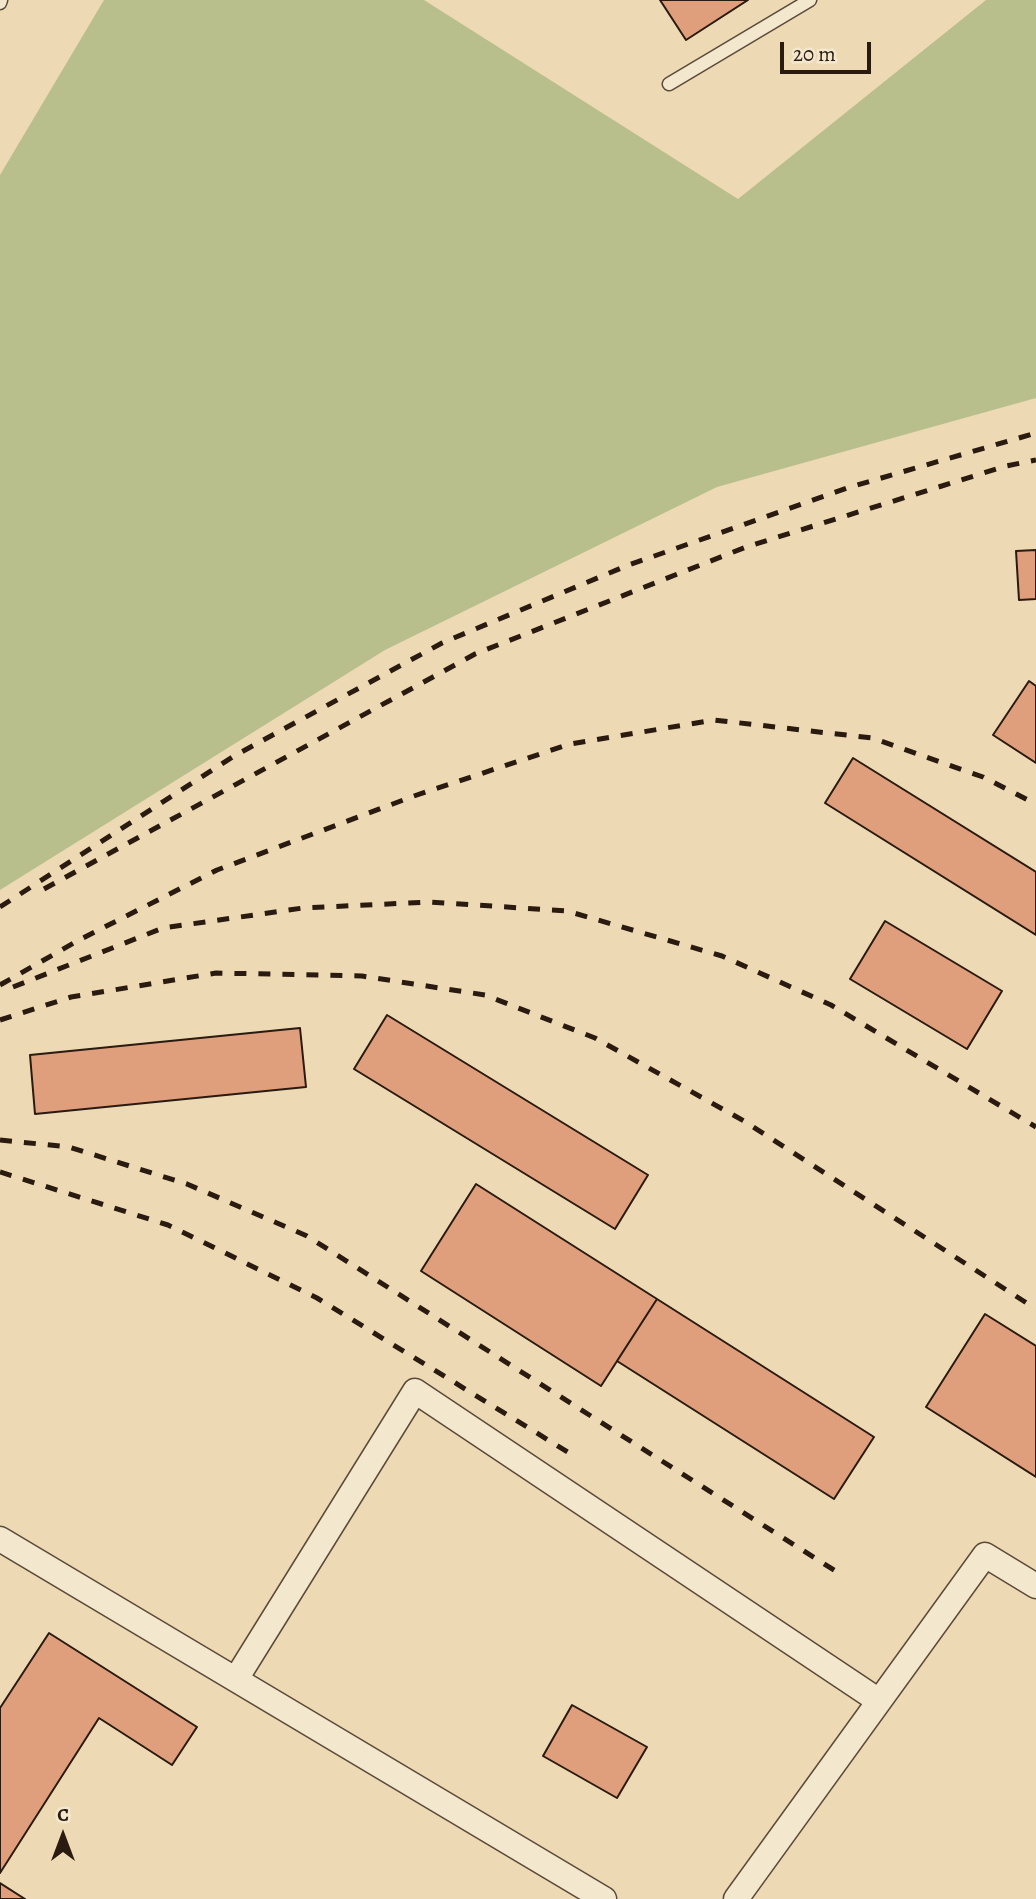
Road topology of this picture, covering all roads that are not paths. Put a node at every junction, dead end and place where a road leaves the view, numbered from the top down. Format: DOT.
graph roads {
  1 [pos="810,0"];
  2 [pos="669,84"];
  3 [pos="0,1539"];
  4 [pos="1036,1586"];
  5 [pos="236,1679"];
  6 [pos="879,1701"];
  7 [pos="604,1899"];
  8 [pos="736,1899"];
  1 -- 2 [label="lane"];
  3 -- 5 [label="street"];
  4 -- 6 [label="street"];
  5 -- 6 [label="street"];
  5 -- 7 [label="street"];
  6 -- 8 [label="street"];
}
